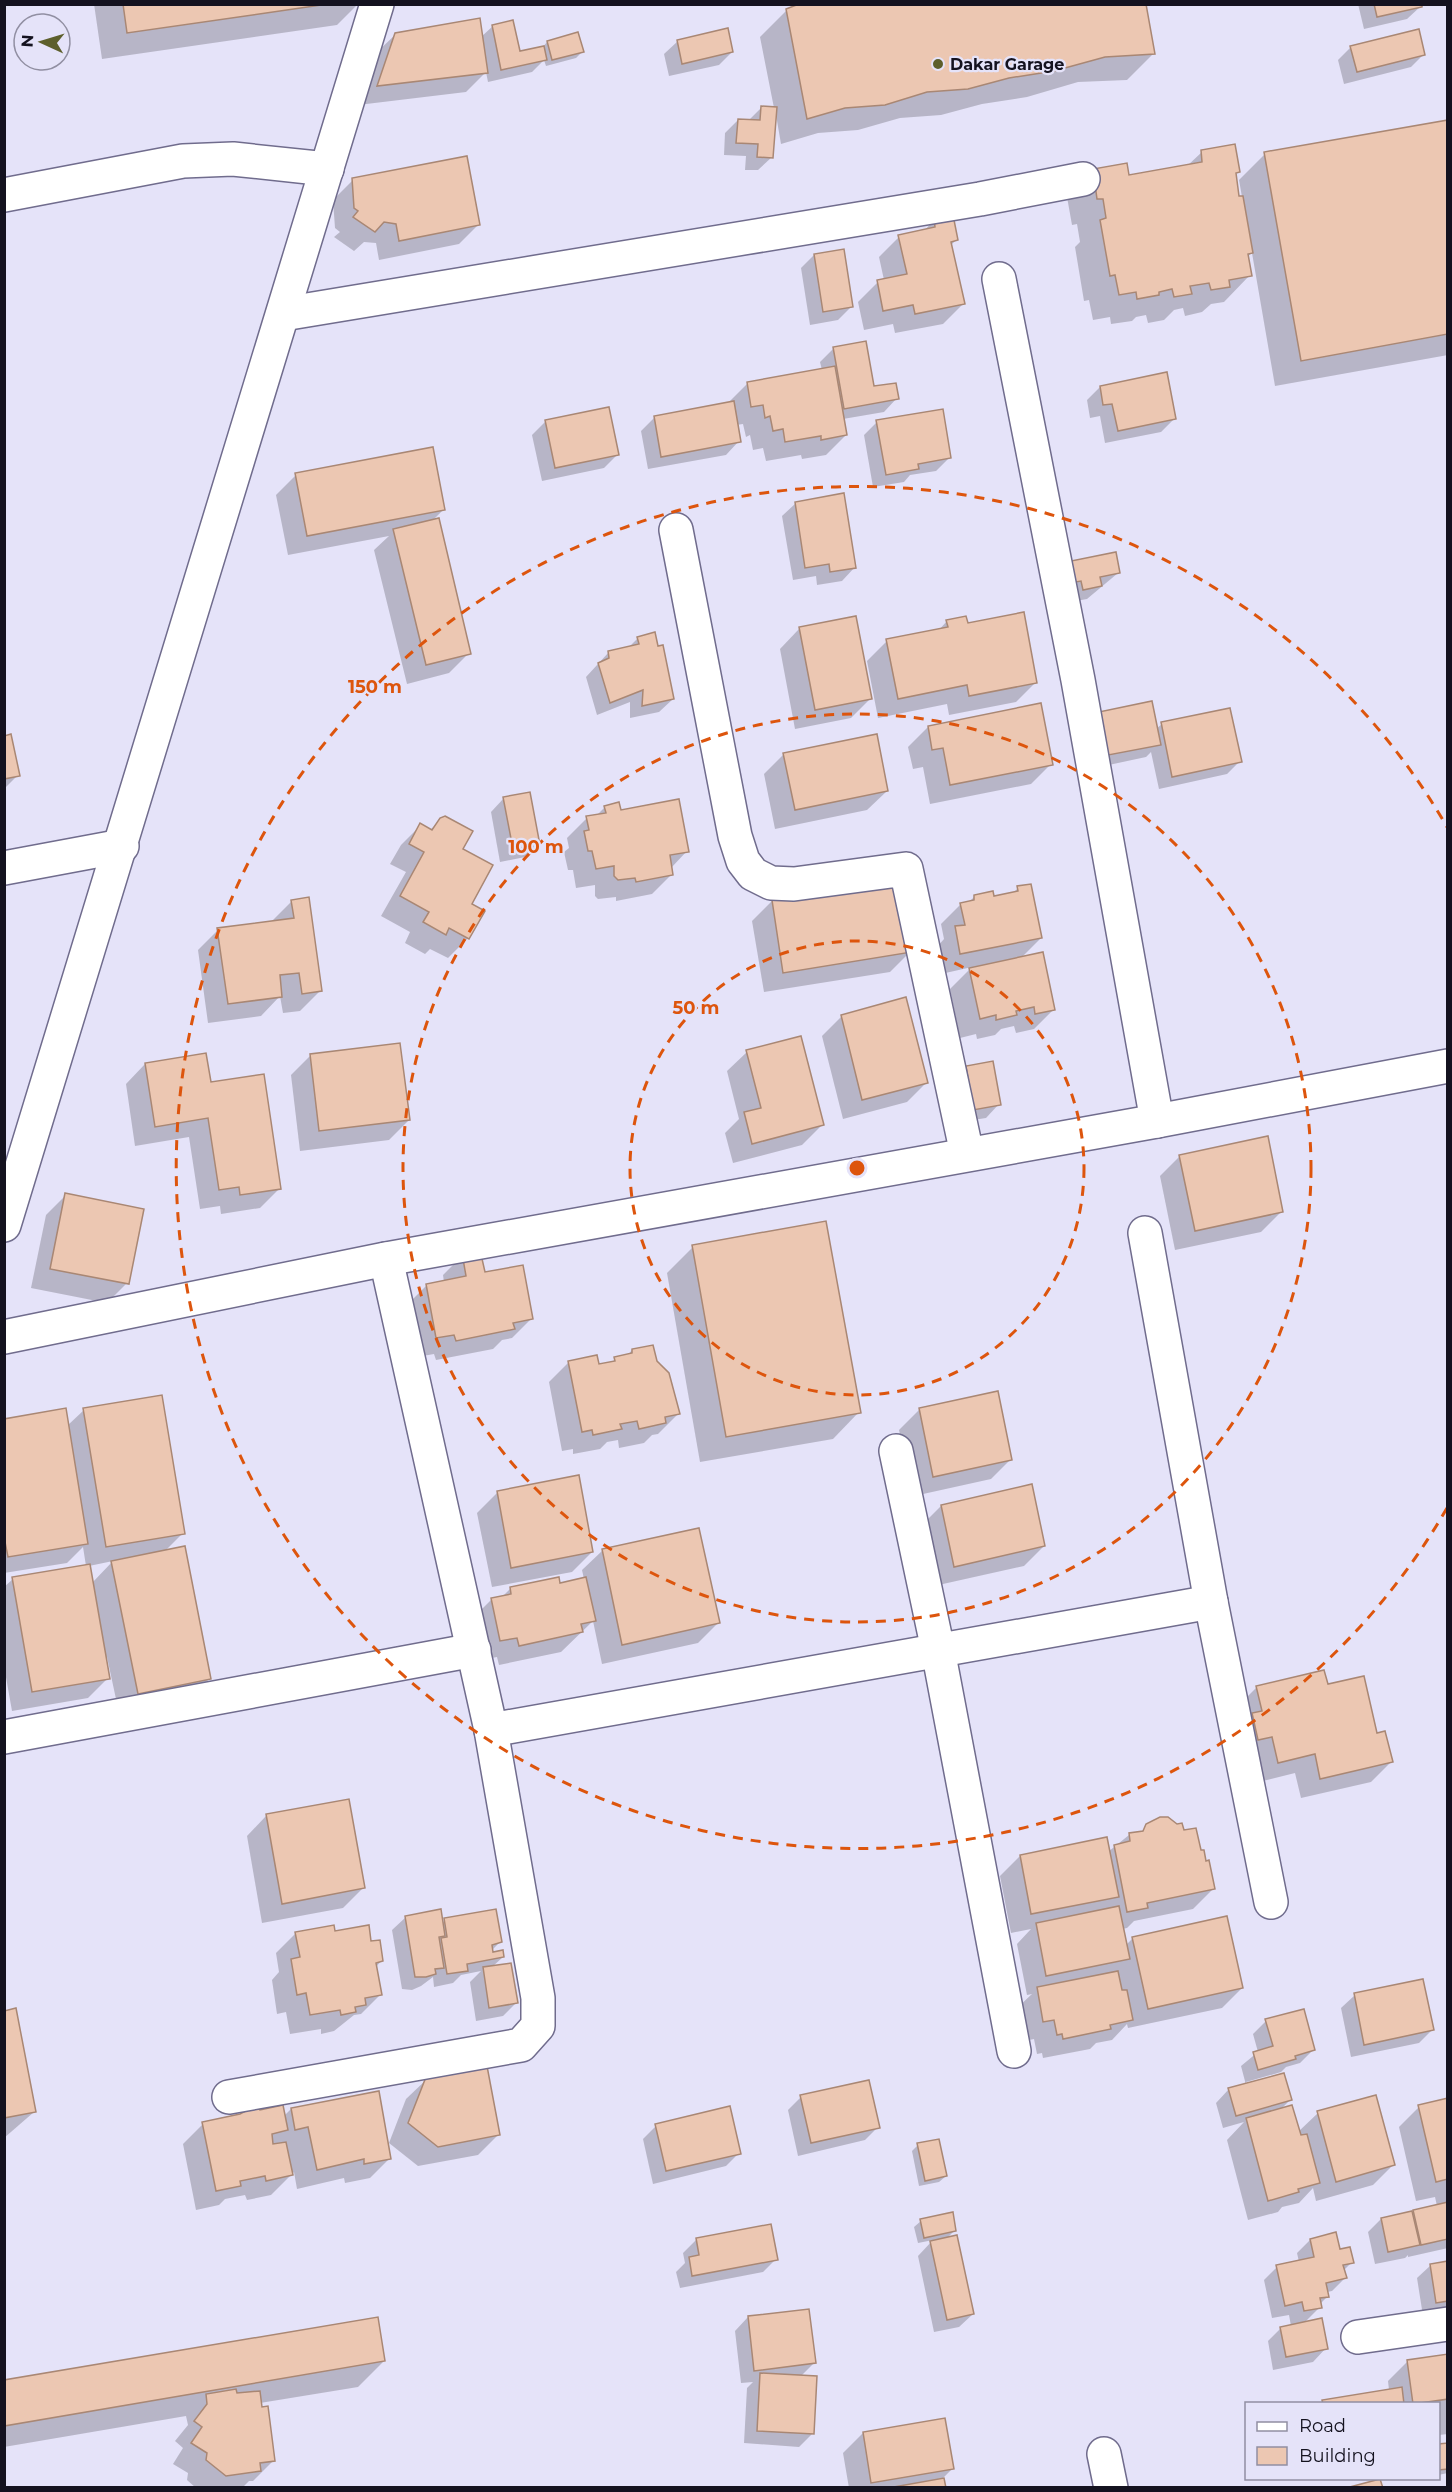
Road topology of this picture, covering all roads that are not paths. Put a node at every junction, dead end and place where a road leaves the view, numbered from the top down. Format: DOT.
graph roads {
  1 [pos="376,4"];
  2 [pos="327,169"];
  3 [pos="1083,179"];
  4 [pos="4,195"];
  5 [pos="999,279"];
  6 [pos="283,314"];
  7 [pos="676,530"];
  8 [pos="122,846"];
  9 [pos="4,868"];
  10 [pos="1448,1066"];
  11 [pos="1157,1121"];
  12 [pos="967,1154"];
  13 [pos="4,1225"];
  14 [pos="1145,1233"];
  15 [pos="386,1259"];
  16 [pos="4,1337"];
  17 [pos="896,1451"];
  18 [pos="1211,1602"];
  19 [pos="474,1650"];
  20 [pos="938,1650"];
  21 [pos="491,1730"];
  22 [pos="4,1737"];
  23 [pos="1271,1902"];
  24 [pos="1014,2051"];
  25 [pos="229,2097"];
  26 [pos="1448,2324"];
  27 [pos="1358,2337"];
  28 [pos="1104,2454"];
  29 [pos="1111,2487"];
  1 -- 2 [label="street"];
  2 -- 4 [label="street"];
  2 -- 6 [label="street"];
  3 -- 6 [label="street"];
  5 -- 11 [label="street"];
  6 -- 8 [label="street"];
  7 -- 12 [label="street"];
  8 -- 9 [label="street"];
  8 -- 13 [label="street"];
  10 -- 11 [label="street"];
  11 -- 12 [label="street"];
  12 -- 15 [label="street"];
  14 -- 18 [label="street"];
  15 -- 16 [label="street"];
  15 -- 19 [label="street"];
  17 -- 20 [label="street"];
  18 -- 20 [label="street"];
  18 -- 23 [label="street"];
  19 -- 21 [label="street"];
  19 -- 22 [label="street"];
  20 -- 21 [label="street"];
  20 -- 24 [label="street"];
  21 -- 25 [label="street"];
  26 -- 27 [label="street"];
  28 -- 29 [label="street"];
}
